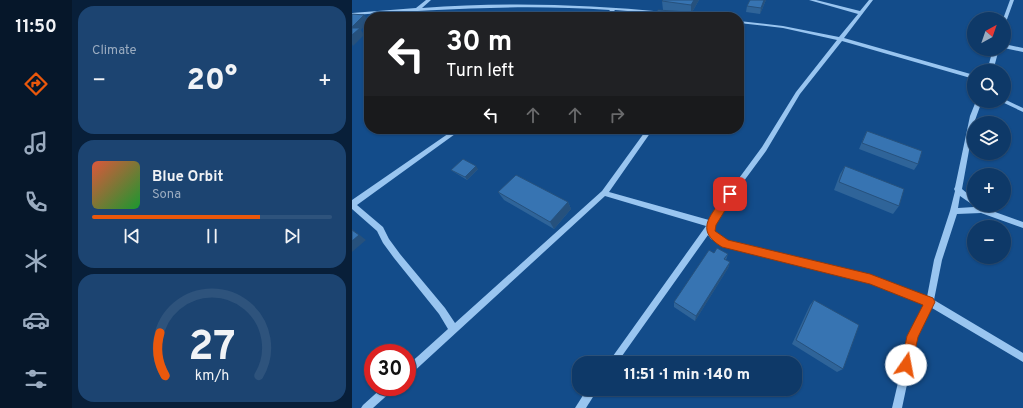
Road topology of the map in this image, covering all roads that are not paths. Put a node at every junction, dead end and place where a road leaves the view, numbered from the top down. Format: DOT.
graph roads {
  1 [pos="429,0"];
  2 [pos="811,0"];
  3 [pos="871,0"];
  4 [pos="1012,0"];
  5 [pos="556,3"];
  6 [pos="418,8"];
  7 [pos="614,8"];
  8 [pos="374,12"];
  9 [pos="610,12"];
  10 [pos="649,12"];
  11 [pos="1008,12"];
  12 [pos="364,13"];
  13 [pos="861,13"];
  14 [pos="352,14"];
  15 [pos="744,23"];
  16 [pos="842,39"];
  17 [pos="1011,47"];
  18 [pos="1023,50"];
  19 [pos="967,75"];
  20 [pos="1011,104"];
  21 [pos="976,108"];
  22 [pos="1023,110"];
  23 [pos="452,134"];
  24 [pos="646,134"];
  25 [pos="958,188"];
  26 [pos="604,193"];
  27 [pos="967,197"];
  28 [pos="352,204"];
  29 [pos="967,208"];
  30 [pos="954,211"];
  31 [pos="992,212"];
  32 [pos="711,224"];
  33 [pos="1023,225"];
  34 [pos="930,302"];
  35 [pos="454,330"];
  36 [pos="617,356"];
  37 [pos="1023,358"];
  38 [pos="416,364"];
  39 [pos="380,396"];
  40 [pos="588,396"];
  41 [pos="366,408"];
  42 [pos="580,408"];
  43 [pos="897,408"];
  1 -- 6 [label="street"];
  2 -- 13 [label="street"];
  3 -- 13 [label="street"];
  4 -- 11 [label="street"];
  5 -- 6 [label="street"];
  5 -- 7 [label="street"];
  6 -- 8 [label="street"];
  7 -- 9 [label="street"];
  7 -- 10 [label="street"];
  12 -- 14 [label="street"];
  13 -- 16 [label="street"];
  15 -- 16 [label="street"];
  16 -- 19 [label="street"];
  16 -- 32 [label="street"];
  17 -- 18 [label="street"];
  20 -- 22 [label="street"];
  21 -- 25 [label="street"];
  23 -- 28 [label="street"];
  24 -- 26 [label="street"];
  25 -- 27 [label="street"];
  25 -- 30 [label="street"];
  26 -- 32 [label="street"];
  26 -- 35 [label="street"];
  28 -- 35 [label="street"];
  29 -- 30 [label="street"];
  30 -- 34 [label="street"];
  31 -- 33 [label="street"];
  32 -- 34 [label="street"];
  32 -- 36 [label="street"];
  34 -- 37 [label="street"];
  34 -- 43 [label="street"];
  35 -- 38 [label="street"];
  39 -- 41 [label="street"];
  40 -- 42 [label="street"];
}
